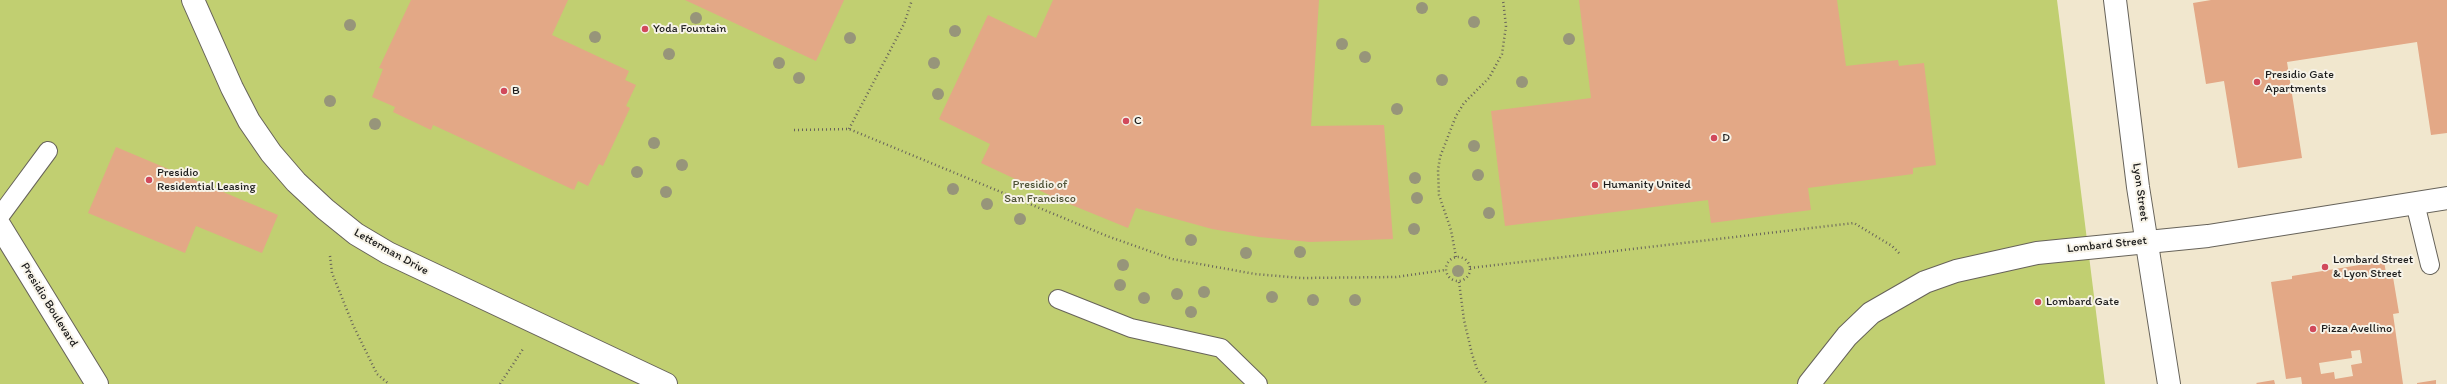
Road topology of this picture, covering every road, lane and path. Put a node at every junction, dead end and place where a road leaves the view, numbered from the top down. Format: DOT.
graph roads {
  1 [pos="193,0"];
  2 [pos="912,0"];
  3 [pos="1503,0"];
  4 [pos="2115,0"];
  5 [pos="849,129"];
  6 [pos="794,130"];
  7 [pos="48,151"];
  8 [pos="2447,198"];
  9 [pos="2414,203"];
  10 [pos="0,216"];
  11 [pos="0,226"];
  12 [pos="2147,241"];
  13 [pos="1900,254"];
  14 [pos="330,256"];
  15 [pos="1456,257"];
  16 [pos="2430,265"];
  17 [pos="1470,268"];
  18 [pos="1445,270"];
  19 [pos="1459,282"];
  20 [pos="1058,299"];
  21 [pos="525,347"];
  22 [pos="97,384"];
  23 [pos="389,384"];
  24 [pos="500,384"];
  25 [pos="666,384"];
  26 [pos="1258,384"];
  27 [pos="1487,384"];
  28 [pos="1809,384"];
  29 [pos="2169,384"];
  1 -- 25 [label="street, Letterman Drive"];
  2 -- 5 [label="path"];
  3 -- 15 [label="path"];
  4 -- 12 [label="street, Lyon Street"];
  5 -- 6 [label="path"];
  5 -- 18 [label="path"];
  7 -- 10 [label="lane"];
  8 -- 9 [label="street, Lombard Street"];
  9 -- 12 [label="street, Lombard Street"];
  9 -- 16 [label="lane"];
  11 -- 22 [label="street, Presidio Boulevard"];
  12 -- 28 [label="street, Lombard Street"];
  12 -- 29 [label="street, Lyon Street"];
  13 -- 17 [label="path"];
  14 -- 23 [label="path"];
  15 -- 17 [label="path"];
  15 -- 18 [label="path"];
  17 -- 19 [label="path"];
  18 -- 19 [label="path"];
  19 -- 27 [label="path"];
  20 -- 26 [label="lane"];
  21 -- 24 [label="path"];
}
